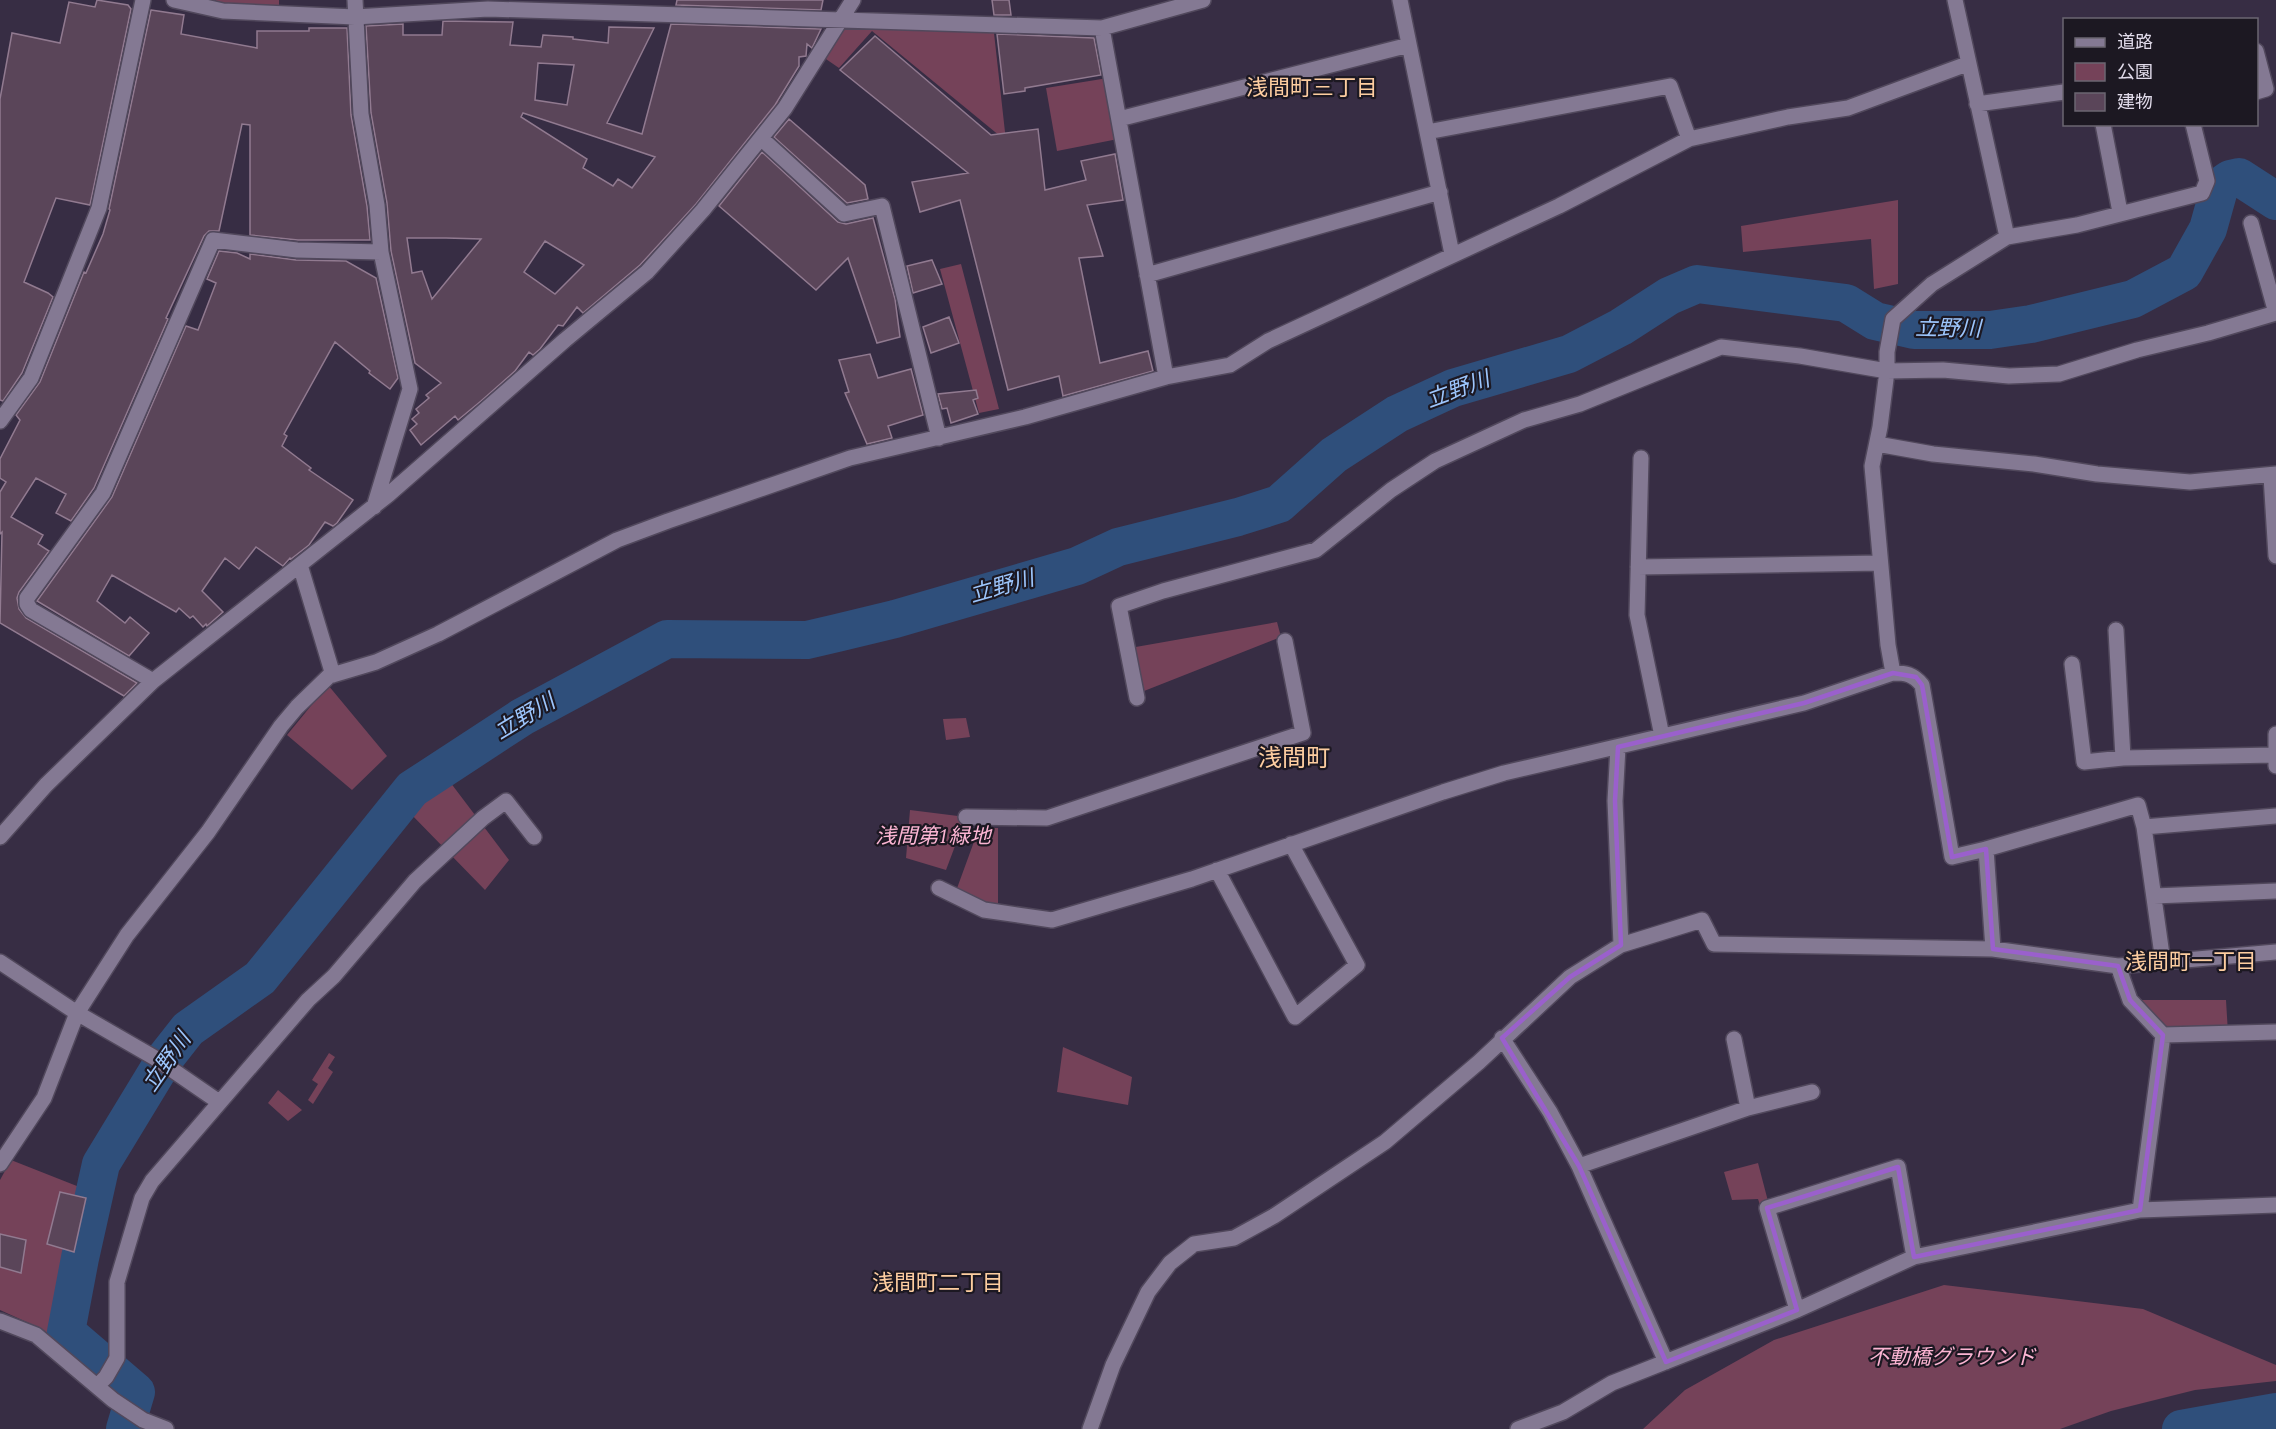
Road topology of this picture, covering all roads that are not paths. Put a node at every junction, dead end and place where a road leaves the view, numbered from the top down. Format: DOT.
graph roads {
  1 [pos="143,0"];
  2 [pos="174,0"];
  3 [pos="355,0"];
  4 [pos="853,0"];
  5 [pos="1203,0"];
  6 [pos="1400,0"];
  7 [pos="1954,0"];
  8 [pos="355,17"];
  9 [pos="841,18"];
  10 [pos="1102,28"];
  11 [pos="1409,45"];
  12 [pos="2258,59"];
  13 [pos="1967,64"];
  14 [pos="2258,91"];
  15 [pos="2063,92"];
  16 [pos="1977,104"];
  17 [pos="1119,119"];
  18 [pos="2103,126"];
  19 [pos="2193,126"];
  20 [pos="1427,132"];
  21 [pos="762,139"];
  22 [pos="1689,139"];
  23 [pos="1440,192"];
  24 [pos="2120,212"];
  25 [pos="2251,223"];
  26 [pos="2007,237"];
  27 [pos="381,252"];
  28 [pos="1452,254"];
  29 [pos="1147,275"];
  30 [pos="2276,313"];
  31 [pos="1887,371"];
  32 [pos="1166,377"];
  33 [pos="0,421"];
  34 [pos="939,438"];
  35 [pos="1877,444"];
  36 [pos="1641,458"];
  37 [pos="2274,475"];
  38 [pos="374,507"];
  39 [pos="2276,556"];
  40 [pos="1880,562"];
  41 [pos="300,565"];
  42 [pos="1638,567"];
  43 [pos="2116,630"];
  44 [pos="1285,641"];
  45 [pos="2072,664"];
  46 [pos="1893,673"];
  47 [pos="333,675"];
  48 [pos="153,681"];
  49 [pos="1137,699"];
  50 [pos="2276,734"];
  51 [pos="1662,736"];
  52 [pos="1618,747"];
  53 [pos="2123,758"];
  54 [pos="2275,760"];
  55 [pos="2276,816"];
  56 [pos="966,817"];
  57 [pos="6,818"];
  58 [pos="2144,827"];
  59 [pos="0,837"];
  60 [pos="534,837"];
  61 [pos="1291,844"];
  62 [pos="1986,849"];
  63 [pos="1217,870"];
  64 [pos="939,888"];
  65 [pos="2276,891"];
  66 [pos="2154,896"];
  67 [pos="1621,945"];
  68 [pos="1993,949"];
  69 [pos="2276,952"];
  70 [pos="0,962"];
  71 [pos="2163,962"];
  72 [pos="2118,966"];
  73 [pos="77,1013"];
  74 [pos="2276,1032"];
  75 [pos="2163,1035"];
  76 [pos="1502,1038"];
  77 [pos="1734,1039"];
  78 [pos="1812,1092"];
  79 [pos="219,1102"];
  80 [pos="1748,1108"];
  81 [pos="0,1164"];
  82 [pos="1580,1166"];
  83 [pos="2276,1204"];
  84 [pos="2140,1210"];
  85 [pos="1914,1257"];
  86 [pos="1797,1310"];
  87 [pos="0,1321"];
  88 [pos="1666,1362"];
  89 [pos="101,1382"];
  90 [pos="140,1422"];
  91 [pos="166,1429"];
  92 [pos="1090,1429"];
  93 [pos="1518,1429"];
  1 -- 33 [label="street"];
  2 -- 8 [label="street"];
  3 -- 8 [label="street"];
  4 -- 9 [label="street"];
  5 -- 10 [label="street"];
  6 -- 11 [label="street"];
  7 -- 13 [label="street"];
  8 -- 9 [label="street"];
  8 -- 27 [label="street"];
  9 -- 10 [label="street"];
  9 -- 21 [label="street"];
  10 -- 17 [label="street"];
  11 -- 17 [label="street"];
  11 -- 20 [label="street"];
  12 -- 14 [label="street"];
  13 -- 16 [label="street"];
  13 -- 22 [label="street"];
  15 -- 16 [label="street"];
  16 -- 26 [label="street"];
  17 -- 29 [label="street"];
  18 -- 24 [label="street"];
  19 -- 24 [label="street"];
  20 -- 22 [label="street"];
  20 -- 23 [label="street"];
  21 -- 34 [label="street"];
  21 -- 38 [label="street"];
  22 -- 28 [label="street"];
  23 -- 28 [label="street"];
  23 -- 29 [label="street"];
  24 -- 26 [label="street"];
  25 -- 30 [label="street"];
  26 -- 31 [label="street"];
  27 -- 38 [label="street"];
  27 -- 48 [label="street"];
  28 -- 32 [label="street"];
  29 -- 32 [label="street"];
  30 -- 31 [label="street"];
  31 -- 35 [label="street"];
  31 -- 49 [label="street"];
  32 -- 34 [label="street"];
  34 -- 47 [label="street"];
  35 -- 37 [label="street"];
  35 -- 40 [label="street"];
  36 -- 42 [label="street"];
  37 -- 39 [label="street"];
  38 -- 41 [label="street"];
  40 -- 42 [label="street"];
  40 -- 46 [label="street"];
  41 -- 47 [label="street"];
  41 -- 48 [label="street"];
  42 -- 51 [label="street"];
  43 -- 53 [label="street"];
  44 -- 56 [label="street"];
  45 -- 53 [label="street"];
  46 -- 51 [label="street"];
  46 -- 62 [label="street"];
  47 -- 73 [label="street"];
  48 -- 57 [label="street"];
  50 -- 54 [label="street"];
  51 -- 52 [label="street"];
  52 -- 61 [label="street"];
  52 -- 67 [label="street"];
  53 -- 54 [label="street"];
  55 -- 58 [label="street"];
  57 -- 59 [label="street"];
  58 -- 62 [label="street"];
  58 -- 66 [label="street"];
  60 -- 79 [label="street"];
  61 -- 63 [label="street"];
  61 -- 63 [label="street"];
  62 -- 68 [label="street"];
  63 -- 64 [label="street"];
  65 -- 66 [label="street"];
  66 -- 71 [label="street"];
  67 -- 68 [label="street"];
  67 -- 76 [label="street"];
  68 -- 72 [label="street"];
  69 -- 71 [label="street"];
  70 -- 73 [label="street"];
  71 -- 72 [label="street"];
  72 -- 75 [label="street"];
  73 -- 79 [label="street"];
  73 -- 81 [label="street"];
  74 -- 75 [label="street"];
  75 -- 84 [label="street"];
  76 -- 82 [label="street"];
  76 -- 92 [label="street"];
  77 -- 80 [label="street"];
  78 -- 80 [label="street"];
  79 -- 89 [label="street"];
  80 -- 82 [label="street"];
  82 -- 88 [label="street"];
  83 -- 84 [label="street"];
  84 -- 85 [label="street"];
  85 -- 86 [label="street"];
  85 -- 86 [label="street"];
  86 -- 88 [label="street"];
  87 -- 89 [label="street"];
  88 -- 93 [label="street"];
  89 -- 90 [label="street"];
  90 -- 91 [label="street"];
}
